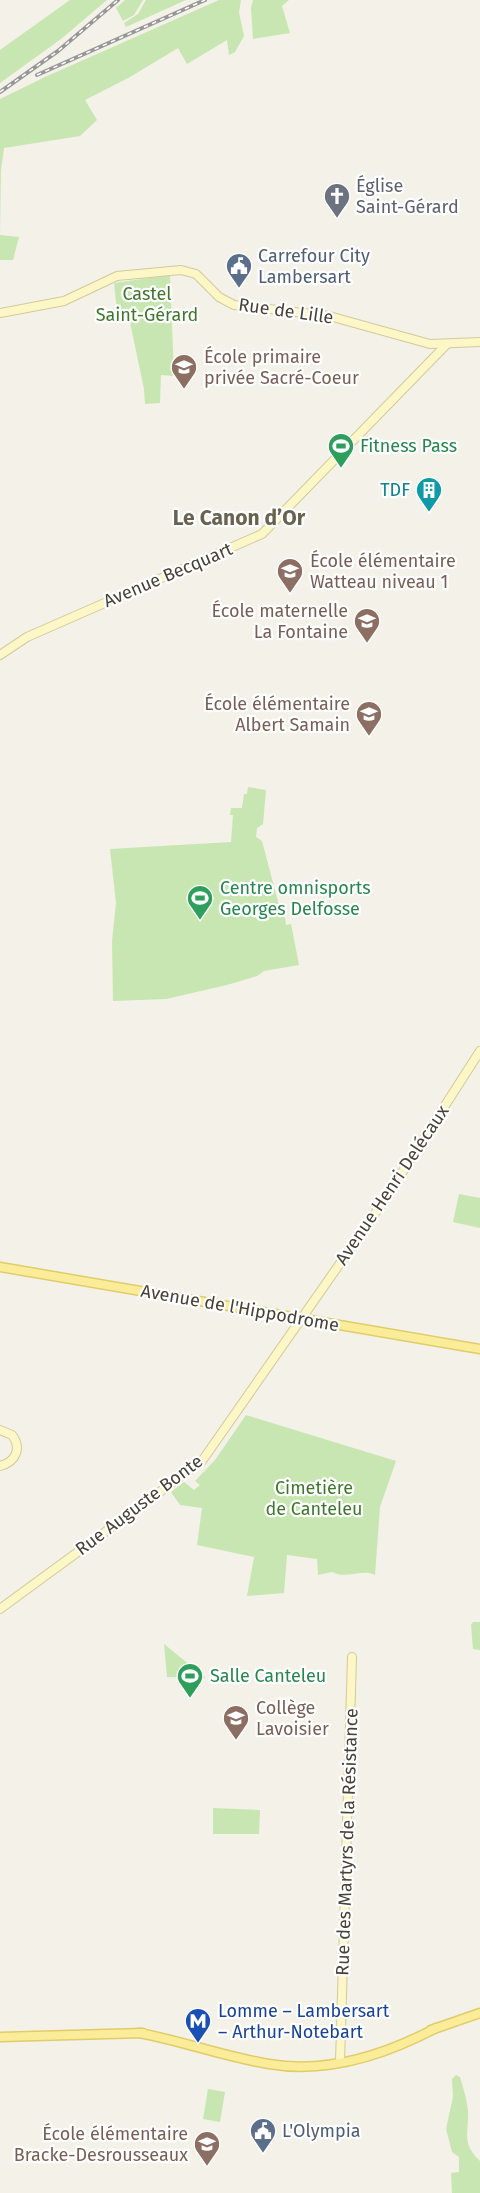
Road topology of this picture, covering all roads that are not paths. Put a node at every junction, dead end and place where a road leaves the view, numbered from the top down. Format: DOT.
graph roads {
  1 [pos="0,313"];
  2 [pos="480,342"];
  3 [pos="446,345"];
  4 [pos="0,655"];
  5 [pos="480,1051"];
  6 [pos="0,1268"];
  7 [pos="0,1273"];
  8 [pos="300,1321"];
  9 [pos="480,1349"];
  10 [pos="480,1354"];
  11 [pos="0,1430"];
  12 [pos="0,1466"];
  13 [pos="0,1609"];
  14 [pos="352,1657"];
  15 [pos="480,2013"];
  16 [pos="0,2037"];
  17 [pos="340,2062"];
  1 -- 3 [label="street, Rue de Lille"];
  2 -- 3 [label="street, Rue de Lille"];
  3 -- 4 [label="street, Avenue Becquart"];
  5 -- 8 [label="street, Avenue Henri Delécaux"];
  6 -- 8 [label="main road, Avenue de l'Hippodrome"];
  7 -- 8 [label="main road, Avenue de l'Hippodrome"];
  8 -- 9 [label="main road, Avenue de l'Hippodrome"];
  8 -- 10 [label="main road, Avenue de l'Hippodrome"];
  8 -- 13 [label="street, Rue Auguste Bonte"];
  11 -- 12 [label="street"];
  14 -- 17 [label="street, Rue des Martyrs de la Résistance"];
  15 -- 17 [label="main road"];
  16 -- 17 [label="main road"];
}
